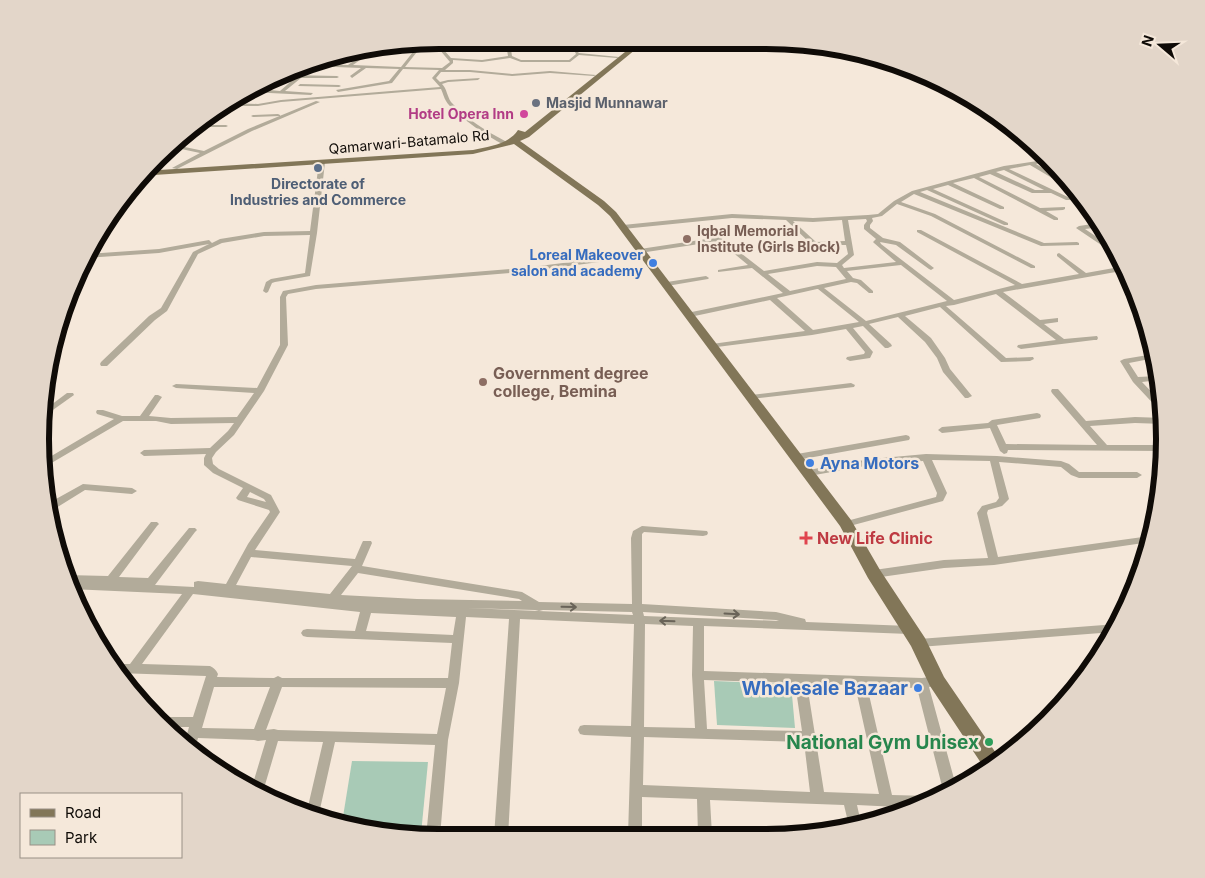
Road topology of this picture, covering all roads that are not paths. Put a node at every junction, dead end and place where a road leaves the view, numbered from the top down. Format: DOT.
graph roads {
  1 [pos="441,49"];
  2 [pos="488,49"];
  3 [pos="509,49"];
  4 [pos="539,49"];
  5 [pos="576,49"];
  6 [pos="626,49"];
  7 [pos="632,49"];
  8 [pos="417,50"];
  9 [pos="577,53"];
  10 [pos="363,56"];
  11 [pos="470,57"];
  12 [pos="510,57"];
  13 [pos="617,57"];
  14 [pos="449,58"];
  15 [pos="326,65"];
  16 [pos="349,66"];
  17 [pos="364,67"];
  18 [pos="401,68"];
  19 [pos="441,70"];
  20 [pos="594,75"];
  21 [pos="295,76"];
  22 [pos="300,76"];
  23 [pos="310,76"];
  24 [pos="337,77"];
  25 [pos="352,77"];
  26 [pos="478,79"];
  27 [pos="300,85"];
  28 [pos="273,86"];
  29 [pos="339,86"];
  30 [pos="441,86"];
  31 [pos="261,92"];
  32 [pos="264,92"];
  33 [pos="280,92"];
  34 [pos="291,93"];
  35 [pos="324,98"];
  36 [pos="239,104"];
  37 [pos="258,105"];
  38 [pos="557,106"];
  39 [pos="285,115"];
  40 [pos="253,116"];
  41 [pos="206,126"];
  42 [pos="226,126"];
  43 [pos="513,138"];
  44 [pos="180,147"];
  45 [pos="206,153"];
  46 [pos="324,160"];
  47 [pos="1040,162"];
  48 [pos="1030,163"];
  49 [pos="175,168"];
  50 [pos="1004,168"];
  51 [pos="157,170"];
  52 [pos="991,172"];
  53 [pos="154,173"];
  54 [pos="974,176"];
  55 [pos="1055,177"];
  56 [pos="948,183"];
  57 [pos="928,188"];
  58 [pos="1052,191"];
  59 [pos="914,192"];
  60 [pos="1068,199"];
  61 [pos="896,202"];
  62 [pos="1002,208"];
  63 [pos="1064,208"];
  64 [pos="1040,210"];
  65 [pos="868,217"];
  66 [pos="1056,219"];
  67 [pos="789,220"];
  68 [pos="845,220"];
  69 [pos="1008,225"];
  70 [pos="1093,226"];
  71 [pos="624,227"];
  72 [pos="920,231"];
  73 [pos="314,233"];
  74 [pos="880,239"];
  75 [pos="220,241"];
  76 [pos="850,243"];
  77 [pos="1077,244"];
  78 [pos="1105,246"];
  79 [pos="642,253"];
  80 [pos="95,255"];
  81 [pos="1059,255"];
  82 [pos="902,263"];
  83 [pos="753,266"];
  84 [pos="839,267"];
  85 [pos="1033,267"];
  86 [pos="931,268"];
  87 [pos="1118,269"];
  88 [pos="720,271"];
  89 [pos="762,273"];
  90 [pos="1085,275"];
  91 [pos="706,278"];
  92 [pos="851,280"];
  93 [pos="667,284"];
  94 [pos="1020,286"];
  95 [pos="820,288"];
  96 [pos="266,291"];
  97 [pos="871,292"];
  98 [pos="998,292"];
  99 [pos="789,294"];
  100 [pos="772,298"];
  101 [pos="954,303"];
  102 [pos="941,305"];
  103 [pos="690,315"];
  104 [pos="901,316"];
  105 [pos="1055,320"];
  106 [pos="1037,322"];
  107 [pos="864,323"];
  108 [pos="848,327"];
  109 [pos="812,333"];
  110 [pos="1094,338"];
  111 [pos="1062,340"];
  112 [pos="712,346"];
  113 [pos="888,346"];
  114 [pos="1021,347"];
  115 [pos="1148,357"];
  116 [pos="850,359"];
  117 [pos="1030,359"];
  118 [pos="104,364"];
  119 [pos="1151,379"];
  120 [pos="1136,380"];
  121 [pos="851,384"];
  122 [pos="176,386"];
  123 [pos="260,391"];
  124 [pos="1055,391"];
  125 [pos="70,395"];
  126 [pos="968,396"];
  127 [pos="158,397"];
  128 [pos="751,397"];
  129 [pos="1154,399"];
  130 [pos="50,410"];
  131 [pos="100,412"];
  132 [pos="1036,416"];
  133 [pos="121,418"];
  134 [pos="144,418"];
  135 [pos="238,420"];
  136 [pos="1155,421"];
  137 [pos="1086,424"];
  138 [pos="992,425"];
  139 [pos="942,430"];
  140 [pos="906,438"];
  141 [pos="1003,447"];
  142 [pos="1104,447"];
  143 [pos="1156,448"];
  144 [pos="212,451"];
  145 [pos="144,453"];
  146 [pos="796,457"];
  147 [pos="926,457"];
  148 [pos="994,459"];
  149 [pos="1006,459"];
  150 [pos="50,461"];
  151 [pos="810,473"];
  152 [pos="1137,475"];
  153 [pos="132,491"];
  154 [pos="54,505"];
  155 [pos="154,524"];
  156 [pos="846,524"];
  157 [pos="192,530"];
  158 [pos="703,534"];
  159 [pos="1143,540"];
  160 [pos="367,543"];
  161 [pos="249,553"];
  162 [pos="994,561"];
  163 [pos="357,566"];
  164 [pos="874,574"];
  165 [pos="74,578"];
  166 [pos="111,580"];
  167 [pos="150,583"];
  168 [pos="77,585"];
  169 [pos="229,587"];
  170 [pos="190,590"];
  171 [pos="330,602"];
  172 [pos="539,607"];
  173 [pos="367,609"];
  174 [pos="462,609"];
  175 [pos="638,614"];
  176 [pos="515,616"];
  177 [pos="699,622"];
  178 [pos="821,626"];
  179 [pos="1107,629"];
  180 [pos="910,630"];
  181 [pos="306,633"];
  182 [pos="359,634"];
  183 [pos="457,639"];
  184 [pos="919,643"];
  185 [pos="123,668"];
  186 [pos="133,668"];
  187 [pos="698,675"];
  188 [pos="800,678"];
  189 [pos="278,681"];
  190 [pos="860,681"];
  191 [pos="937,681"];
  192 [pos="210,682"];
  193 [pos="453,683"];
  194 [pos="922,683"];
  195 [pos="173,724"];
  196 [pos="195,728"];
  197 [pos="584,730"];
  198 [pos="636,732"];
  199 [pos="701,733"];
  200 [pos="274,734"];
  201 [pos="258,736"];
  202 [pos="808,737"];
  203 [pos="330,738"];
  204 [pos="191,740"];
  205 [pos="442,740"];
  206 [pos="989,759"];
  207 [pos="948,784"];
  208 [pos="259,785"];
  209 [pos="635,791"];
  210 [pos="702,793"];
  211 [pos="818,798"];
  212 [pos="849,799"];
  213 [pos="887,800"];
  214 [pos="912,801"];
  215 [pos="314,809"];
  216 [pos="853,819"];
  217 [pos="433,829"];
  218 [pos="501,829"];
  219 [pos="635,829"];
  220 [pos="705,829"];
  1 -- 14 [label="street"];
  2 -- 3 [label="street"];
  3 -- 12 [label="street"];
  4 -- 9 [label="street"];
  5 -- 9 [label="street"];
  6 -- 13 [label="main road, Qamarwari-Batamalo Rd"];
  7 -- 38 [label="main road, Qamarwari-Batamalo Rd"];
  8 -- 18 [label="street"];
  9 -- 12 [label="street"];
  9 -- 13 [label="street"];
  10 -- 16 [label="street"];
  11 -- 14 [label="street"];
  12 -- 14 [label="street"];
  13 -- 20 [label="main road, Qamarwari-Batamalo Rd"];
  14 -- 19 [label="street"];
  15 -- 16 [label="street"];
  16 -- 17 [label="street"];
  17 -- 18 [label="street"];
  17 -- 25 [label="street"];
  18 -- 19 [label="street"];
  18 -- 34 [label="street"];
  19 -- 20 [label="street"];
  19 -- 30 [label="street"];
  20 -- 38 [label="main road, Qamarwari-Batamalo Rd"];
  21 -- 22 [label="street"];
  22 -- 23 [label="street"];
  22 -- 33 [label="street"];
  23 -- 24 [label="street"];
  23 -- 27 [label="street"];
  26 -- 30 [label="street"];
  27 -- 29 [label="street"];
  27 -- 34 [label="street"];
  28 -- 32 [label="street"];
  30 -- 35 [label="street"];
  30 -- 43 [label="street"];
  31 -- 32 [label="street"];
  32 -- 33 [label="street"];
  33 -- 34 [label="street"];
  35 -- 37 [label="street"];
  35 -- 39 [label="street"];
  36 -- 37 [label="street"];
  37 -- 39 [label="street"];
  38 -- 43 [label="main road, Qamarwari-Batamalo Rd"];
  39 -- 40 [label="street"];
  39 -- 45 [label="street"];
  41 -- 42 [label="street"];
  43 -- 46 [label="main road, Qamarwari-Batamalo Rd"];
  43 -- 71 [label="main road"];
  44 -- 45 [label="street"];
  45 -- 49 [label="street"];
  46 -- 49 [label="main road, Qamarwari-Batamalo Rd"];
  46 -- 53 [label="main road, Qamarwari-Batamalo Rd"];
  46 -- 73 [label="street"];
  47 -- 48 [label="street"];
  48 -- 50 [label="street"];
  48 -- 55 [label="street"];
  49 -- 51 [label="main road, Qamarwari-Batamalo Rd"];
  50 -- 52 [label="street"];
  50 -- 58 [label="street"];
  52 -- 54 [label="street"];
  52 -- 58 [label="street"];
  54 -- 56 [label="street"];
  54 -- 64 [label="street"];
  56 -- 57 [label="street"];
  56 -- 62 [label="street"];
  57 -- 59 [label="street"];
  57 -- 69 [label="street"];
  58 -- 60 [label="street"];
  59 -- 61 [label="street"];
  59 -- 77 [label="street"];
  61 -- 65 [label="street"];
  61 -- 85 [label="street"];
  63 -- 64 [label="street"];
  64 -- 66 [label="street"];
  65 -- 68 [label="street"];
  65 -- 74 [label="street"];
  67 -- 68 [label="street"];
  67 -- 71 [label="street"];
  67 -- 76 [label="street"];
  68 -- 76 [label="street"];
  70 -- 78 [label="street"];
  71 -- 79 [label="main road"];
  72 -- 94 [label="street"];
  73 -- 75 [label="street"];
  73 -- 96 [label="street"];
  74 -- 82 [label="street"];
  74 -- 86 [label="street"];
  75 -- 80 [label="street"];
  75 -- 118 [label="street"];
  76 -- 84 [label="street"];
  79 -- 83 [label="street"];
  79 -- 93 [label="main road"];
  79 -- 123 [label="street"];
  81 -- 90 [label="street"];
  82 -- 84 [label="street"];
  82 -- 101 [label="street"];
  83 -- 88 [label="street"];
  83 -- 89 [label="street"];
  84 -- 89 [label="street"];
  84 -- 92 [label="street"];
  87 -- 90 [label="street"];
  89 -- 99 [label="street"];
  90 -- 94 [label="street"];
  91 -- 93 [label="street"];
  92 -- 95 [label="street"];
  92 -- 97 [label="street"];
  93 -- 103 [label="main road"];
  94 -- 98 [label="street"];
  95 -- 99 [label="street"];
  95 -- 107 [label="street"];
  98 -- 101 [label="street"];
  98 -- 106 [label="street"];
  99 -- 100 [label="street"];
  100 -- 103 [label="street"];
  100 -- 109 [label="street"];
  101 -- 102 [label="street"];
  102 -- 104 [label="street"];
  102 -- 117 [label="street"];
  103 -- 112 [label="main road"];
  104 -- 107 [label="street"];
  104 -- 126 [label="street"];
  105 -- 106 [label="street"];
  106 -- 111 [label="street"];
  107 -- 108 [label="street"];
  107 -- 113 [label="street"];
  108 -- 109 [label="street"];
  108 -- 116 [label="street"];
  109 -- 112 [label="street"];
  110 -- 111 [label="street"];
  111 -- 114 [label="street"];
  112 -- 128 [label="main road"];
  115 -- 120 [label="street"];
  119 -- 120 [label="street"];
  120 -- 129 [label="street"];
  121 -- 128 [label="street"];
  122 -- 123 [label="street"];
  123 -- 135 [label="street"];
  124 -- 137 [label="street"];
  125 -- 130 [label="street"];
  127 -- 134 [label="street"];
  128 -- 146 [label="main road"];
  131 -- 133 [label="street"];
  132 -- 138 [label="street"];
  133 -- 134 [label="street"];
  133 -- 150 [label="street"];
  134 -- 135 [label="street"];
  135 -- 144 [label="street"];
  136 -- 137 [label="street"];
  137 -- 142 [label="street"];
  138 -- 139 [label="street"];
  138 -- 141 [label="street"];
  140 -- 146 [label="street"];
  141 -- 142 [label="street"];
  141 -- 149 [label="street"];
  142 -- 143 [label="street"];
  144 -- 145 [label="street"];
  144 -- 161 [label="street"];
  146 -- 151 [label="main road"];
  147 -- 148 [label="street"];
  147 -- 151 [label="street"];
  147 -- 156 [label="street"];
  148 -- 149 [label="street"];
  148 -- 162 [label="street"];
  149 -- 152 [label="street"];
  151 -- 156 [label="main road"];
  153 -- 154 [label="street"];
  155 -- 166 [label="street"];
  156 -- 164 [label="main road"];
  157 -- 167 [label="street"];
  158 -- 175 [label="street"];
  159 -- 162 [label="street"];
  160 -- 163 [label="street"];
  161 -- 163 [label="street"];
  161 -- 169 [label="street"];
  162 -- 164 [label="street"];
  163 -- 171 [label="street"];
  163 -- 172 [label="street"];
  164 -- 180 [label="main road"];
  165 -- 166 [label="street"];
  166 -- 167 [label="street"];
  167 -- 169 [label="street"];
  168 -- 170 [label="street"];
  169 -- 171 [label="street"];
  170 -- 171 [label="street"];
  170 -- 186 [label="street"];
  171 -- 173 [label="street"];
  171 -- 174 [label="street"];
  172 -- 174 [label="street"];
  172 -- 175 [label="street, one-way"];
  173 -- 174 [label="street"];
  173 -- 182 [label="street"];
  174 -- 176 [label="street"];
  174 -- 183 [label="street"];
  175 -- 176 [label="street"];
  177 -- 175 [label="street, one-way"];
  175 -- 178 [label="street, one-way"];
  175 -- 198 [label="street"];
  176 -- 218 [label="street"];
  177 -- 178 [label="street"];
  177 -- 187 [label="street"];
  178 -- 180 [label="street"];
  179 -- 184 [label="street"];
  180 -- 184 [label="main road"];
  181 -- 182 [label="street"];
  182 -- 183 [label="street"];
  183 -- 193 [label="street"];
  184 -- 191 [label="main road"];
  185 -- 186 [label="street"];
  186 -- 192 [label="street"];
  187 -- 188 [label="street"];
  187 -- 199 [label="street"];
  188 -- 190 [label="street"];
  188 -- 202 [label="street"];
  189 -- 192 [label="street"];
  189 -- 193 [label="street"];
  189 -- 201 [label="street"];
  190 -- 194 [label="street"];
  190 -- 213 [label="street"];
  191 -- 194 [label="street"];
  191 -- 206 [label="main road"];
  192 -- 196 [label="street"];
  193 -- 205 [label="street"];
  194 -- 207 [label="street"];
  195 -- 196 [label="street"];
  196 -- 201 [label="street"];
  196 -- 204 [label="street"];
  197 -- 198 [label="street"];
  198 -- 199 [label="street"];
  198 -- 209 [label="street"];
  199 -- 202 [label="street"];
  200 -- 201 [label="street"];
  200 -- 203 [label="street"];
  200 -- 208 [label="street"];
  202 -- 211 [label="street"];
  203 -- 205 [label="street"];
  203 -- 215 [label="street"];
  205 -- 217 [label="street"];
  209 -- 210 [label="street"];
  209 -- 219 [label="street"];
  210 -- 211 [label="street"];
  210 -- 220 [label="street"];
  211 -- 212 [label="street"];
  212 -- 213 [label="street"];
  212 -- 216 [label="street"];
  213 -- 214 [label="street"];
}
